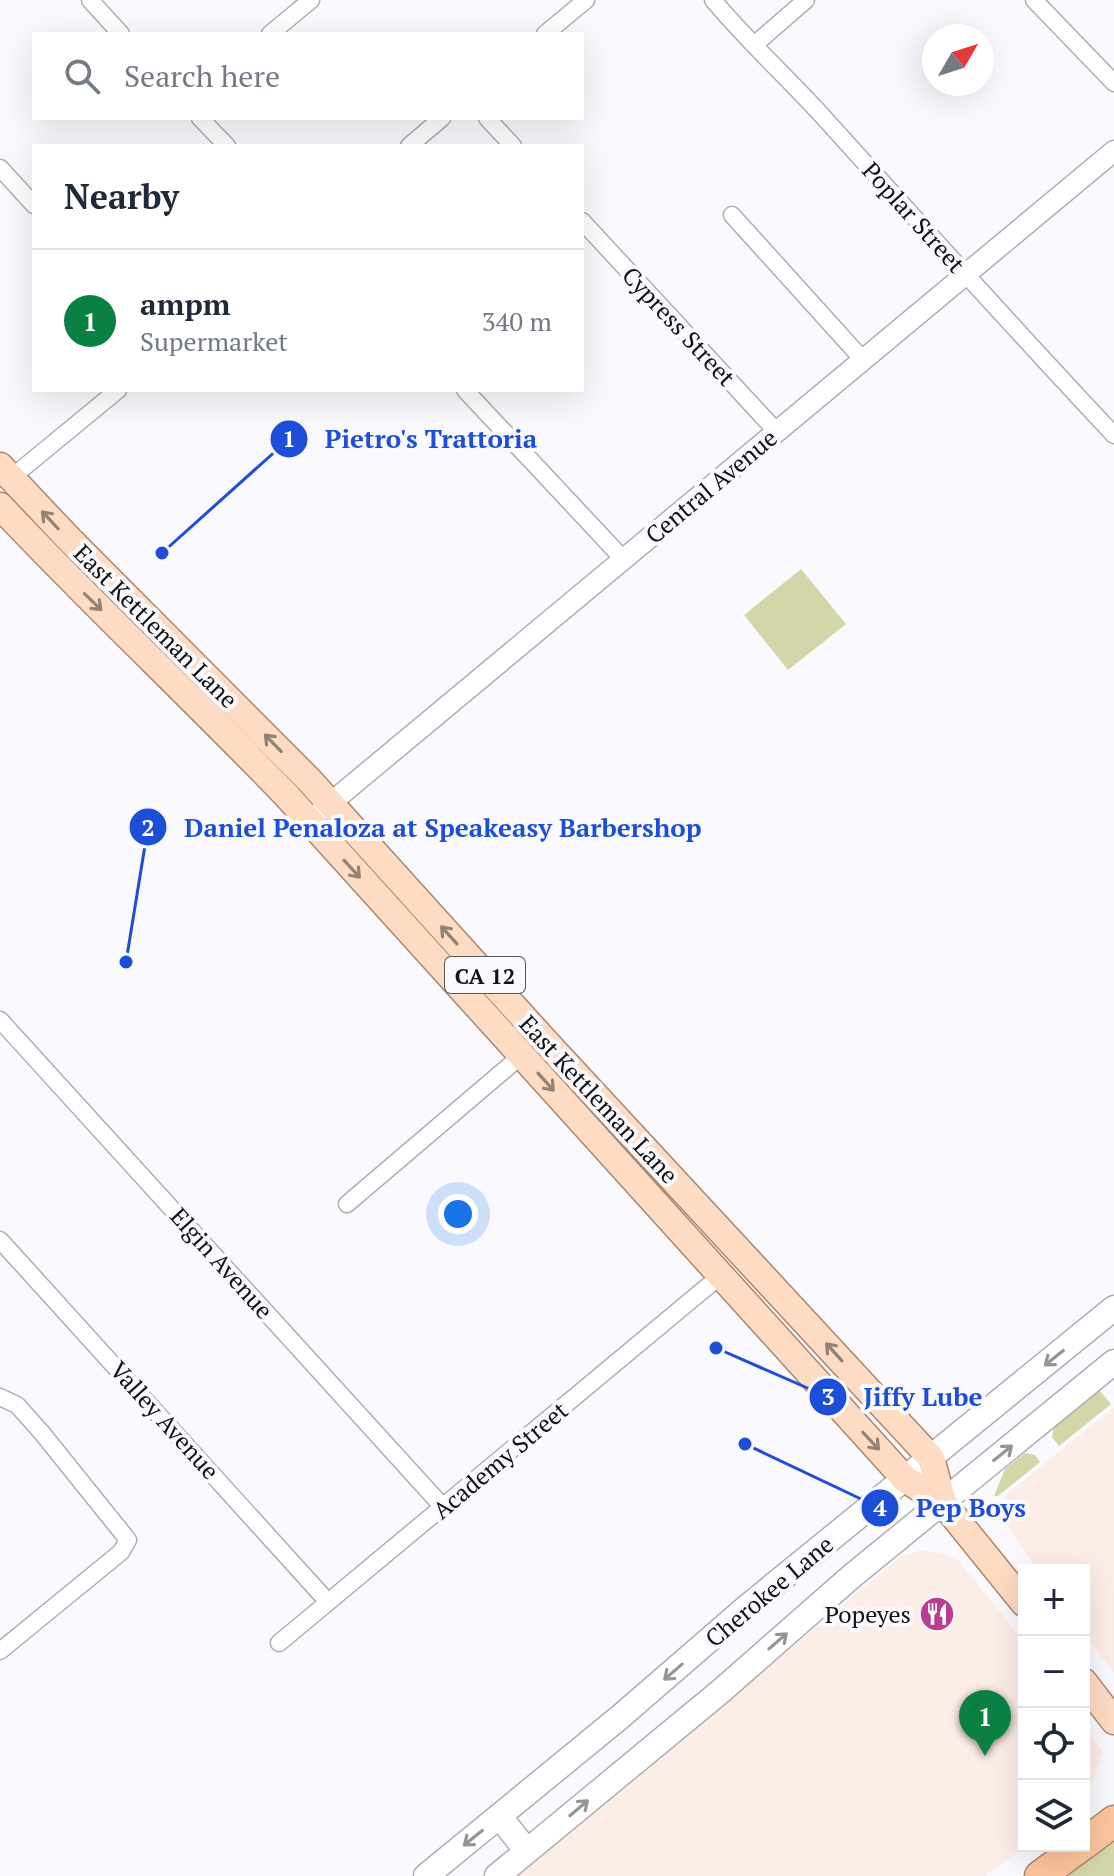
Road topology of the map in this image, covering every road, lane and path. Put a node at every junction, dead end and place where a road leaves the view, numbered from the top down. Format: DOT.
graph roads {
  1 [pos="90,0"];
  2 [pos="311,0"];
  3 [pos="586,0"];
  4 [pos="713,0"];
  5 [pos="806,0"];
  6 [pos="1034,0"];
  7 [pos="119,32"];
  8 [pos="272,32"];
  9 [pos="547,32"];
  10 [pos="754,45"];
  11 [pos="1114,83"];
  12 [pos="202,120"];
  13 [pos="440,120"];
  14 [pos="489,120"];
  15 [pos="225,144"];
  16 [pos="411,144"];
  17 [pos="511,144"];
  18 [pos="1114,151"];
  19 [pos="0,168"];
  20 [pos="32,203"];
  21 [pos="732,215"];
  22 [pos="584,223"];
  23 [pos="966,274"];
  24 [pos="864,361"];
  25 [pos="115,392"];
  26 [pos="467,392"];
  27 [pos="776,431"];
  28 [pos="1114,435"];
  29 [pos="6,472"];
  30 [pos="0,506"];
  31 [pos="624,560"];
  32 [pos="329,804"];
  33 [pos="309,822"];
  34 [pos="0,1020"];
  35 [pos="522,1055"];
  36 [pos="347,1204"];
  37 [pos="1,1243"];
  38 [pos="720,1276"];
  39 [pos="1114,1308"];
  40 [pos="1114,1362"];
  41 [pos="0,1397"];
  42 [pos="931,1458"];
  43 [pos="905,1479"];
  44 [pos="943,1503"];
  45 [pos="443,1507"];
  46 [pos="1018,1596"];
  47 [pos="328,1602"];
  48 [pos="279,1643"];
  49 [pos="0,1651"];
  50 [pos="1090,1690"];
  51 [pos="1114,1721"];
  52 [pos="499,1816"];
  53 [pos="1114,1821"];
  54 [pos="1090,1840"];
  55 [pos="527,1851"];
  56 [pos="1073,1852"];
  57 [pos="426,1876"];
  58 [pos="497,1876"];
  59 [pos="1040,1876"];
  1 -- 7 [label="street"];
  2 -- 8 [label="street"];
  3 -- 9 [label="street"];
  4 -- 10 [label="street, Poplar Street"];
  5 -- 10 [label="street"];
  6 -- 11 [label="street"];
  10 -- 23 [label="street, Poplar Street"];
  12 -- 15 [label="street"];
  13 -- 16 [label="street"];
  14 -- 17 [label="street"];
  18 -- 23 [label="street, Central Avenue"];
  19 -- 20 [label="street"];
  21 -- 24 [label="street"];
  22 -- 27 [label="street, Cypress Street"];
  23 -- 24 [label="street, Central Avenue"];
  23 -- 28 [label="street, Poplar Street"];
  24 -- 27 [label="street, Central Avenue"];
  25 -- 29 [label="street"];
  26 -- 31 [label="street"];
  27 -- 31 [label="street, Central Avenue"];
  32 -- 29 [label="main road, East Kettleman Lane / CA 12, one-way"];
  30 -- 33 [label="main road, East Kettleman Lane / CA 12, one-way"];
  31 -- 32 [label="street, Central Avenue"];
  32 -- 33 [label="street, Central Avenue"];
  42 -- 32 [label="main road, East Kettleman Lane / CA 12, one-way"];
  33 -- 35 [label="main road, East Kettleman Lane / CA 12, one-way"];
  34 -- 45 [label="street, Elgin Avenue"];
  35 -- 36 [label="street"];
  35 -- 38 [label="main road, East Kettleman Lane / CA 12, one-way"];
  37 -- 47 [label="street, Valley Avenue"];
  38 -- 43 [label="main road, East Kettleman Lane / CA 12, one-way"];
  38 -- 45 [label="street, Academy Street"];
  39 -- 42 [label="main road, Cherokee Lane, one-way"];
  44 -- 40 [label="main road, Cherokee Lane, one-way"];
  41 -- 49 [label="street"];
  42 -- 43 [label="main road, Cherokee Lane"];
  42 -- 44 [label="main road, East Kettleman Lane / CA 12"];
  43 -- 44 [label="main road, East Kettleman Lane / CA 12"];
  43 -- 52 [label="main road, Cherokee Lane, one-way"];
  44 -- 46 [label="main road, East Kettleman Lane / CA 12"];
  55 -- 44 [label="main road, Cherokee Lane, one-way"];
  45 -- 47 [label="street, Academy Street"];
  47 -- 48 [label="street, Academy Street"];
  50 -- 51 [label="main road"];
  52 -- 55 [label="main road"];
  52 -- 57 [label="main road, Cherokee Lane, one-way"];
  53 -- 54 [label="highway"];
  55 -- 58 [label="main road, Cherokee Lane"];
  56 -- 59 [label="highway"];
}
